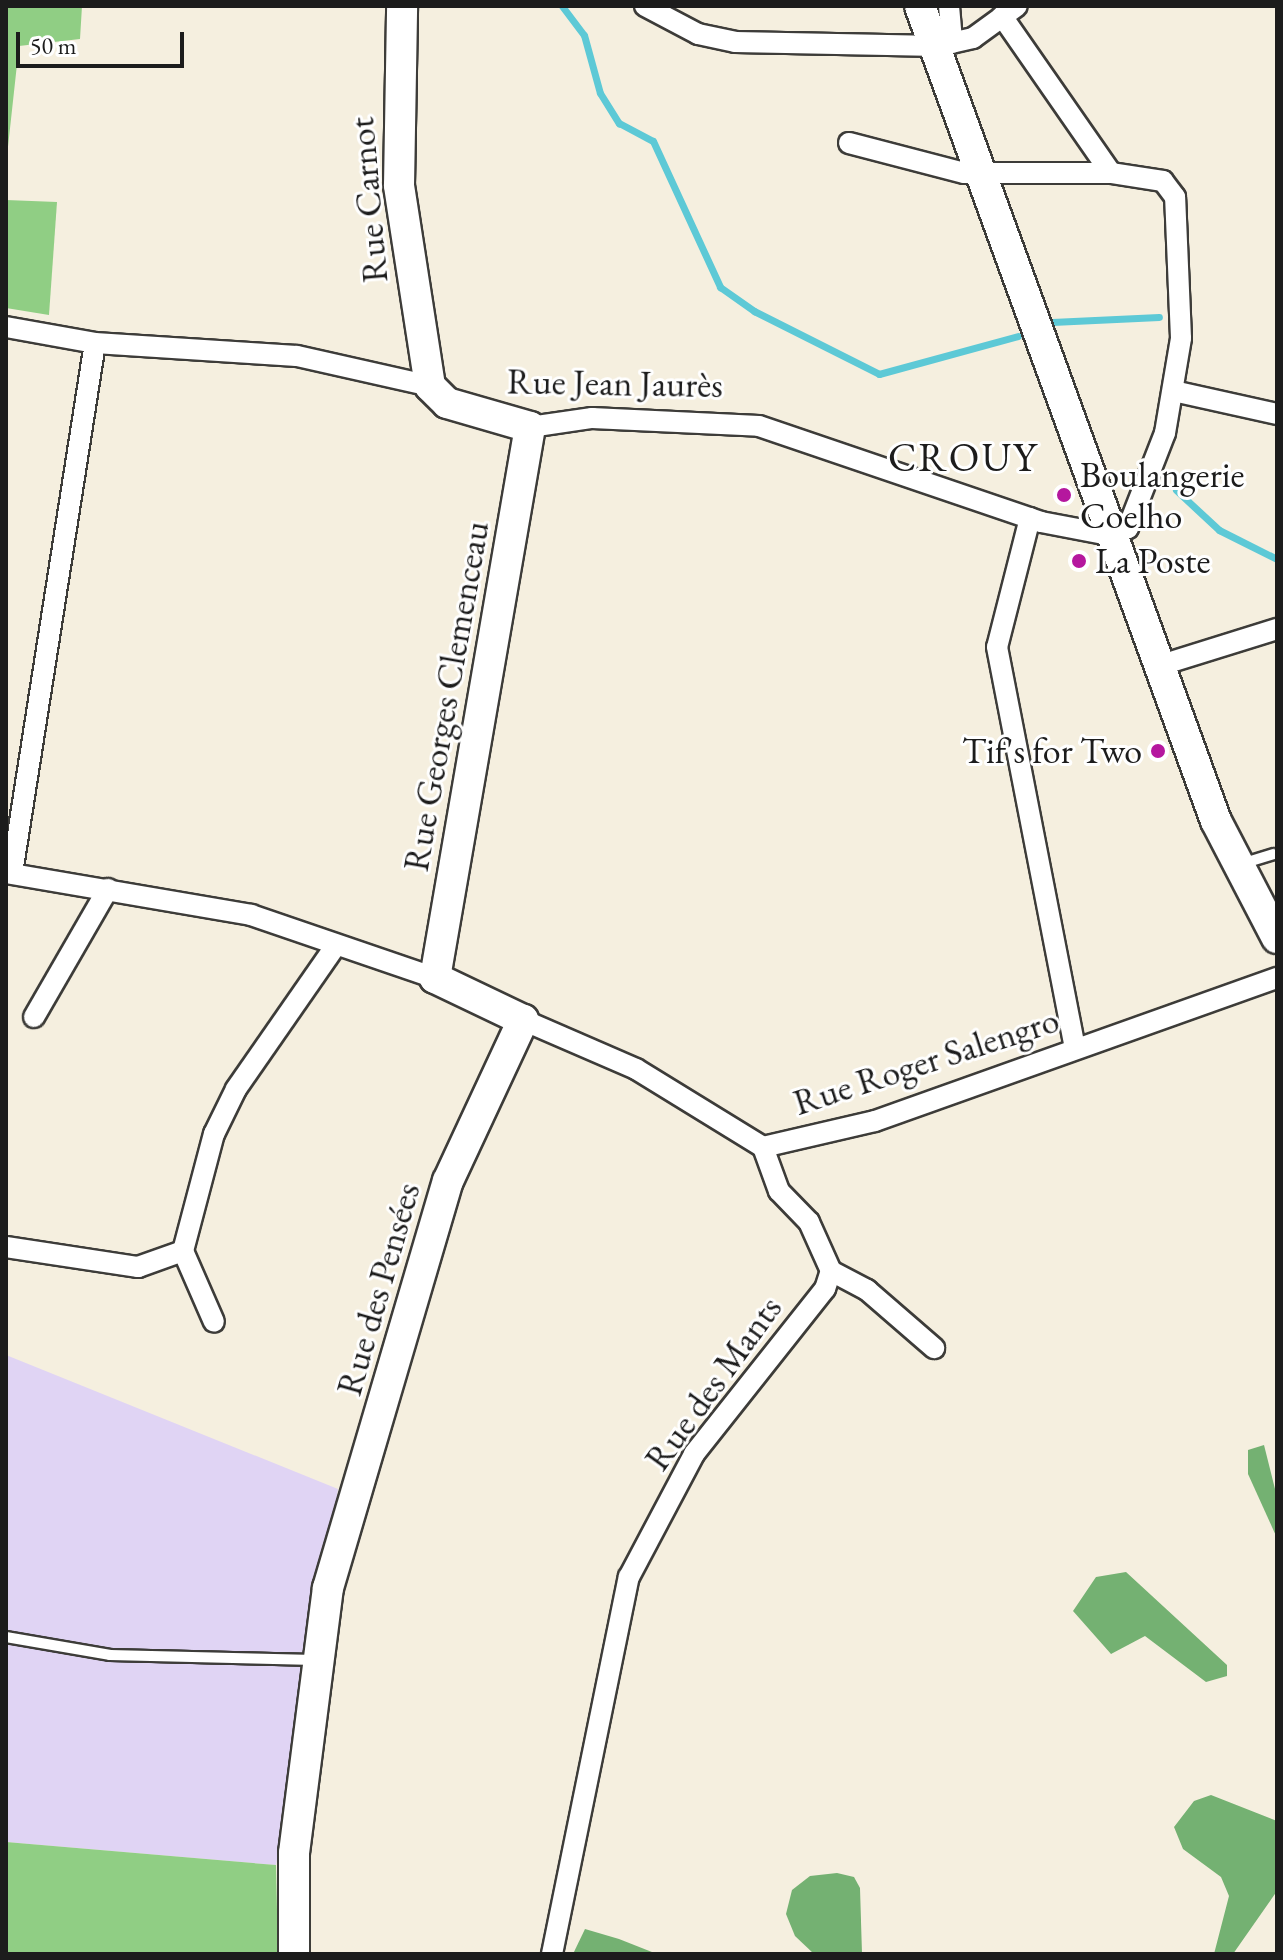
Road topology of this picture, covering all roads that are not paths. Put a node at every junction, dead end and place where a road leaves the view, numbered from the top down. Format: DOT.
graph roads {
  1 [pos="402,6"];
  2 [pos="645,6"];
  3 [pos="920,6"];
  4 [pos="949,6"];
  5 [pos="1010,11"];
  6 [pos="945,45"];
  7 [pos="849,143"];
  8 [pos="1111,173"];
  9 [pos="983,175"];
  10 [pos="6,327"];
  11 [pos="95,343"];
  12 [pos="430,386"];
  13 [pos="1173,391"];
  14 [pos="1277,414"];
  15 [pos="530,427"];
  16 [pos="1030,518"];
  17 [pos="1109,535"];
  18 [pos="1277,629"];
  19 [pos="1158,666"];
  20 [pos="1273,854"];
  21 [pos="1237,865"];
  22 [pos="9,873"];
  23 [pos="108,889"];
  24 [pos="1277,938"];
  25 [pos="336,945"];
  26 [pos="435,978"];
  27 [pos="1277,978"];
  28 [pos="34,1017"];
  29 [pos="523,1020"];
  30 [pos="1075,1048"];
  31 [pos="763,1147"];
  32 [pos="6,1247"];
  33 [pos="183,1251"];
  34 [pos="831,1271"];
  35 [pos="214,1322"];
  36 [pos="934,1348"];
  37 [pos="6,1637"];
  38 [pos="315,1660"];
  39 [pos="294,1954"];
  40 [pos="552,1954"];
  1 -- 12 [label="street, Rue Carnot"];
  2 -- 6 [label="street"];
  3 -- 6 [label="street"];
  4 -- 6 [label="street"];
  5 -- 6 [label="street"];
  5 -- 8 [label="street"];
  6 -- 9 [label="street"];
  7 -- 9 [label="street"];
  8 -- 9 [label="street"];
  8 -- 13 [label="street"];
  9 -- 17 [label="street"];
  10 -- 11 [label="street, Rue Jean Jaurès"];
  11 -- 12 [label="street, Rue Jean Jaurès"];
  11 -- 22 [label="street"];
  12 -- 15 [label="street, Rue Jean Jaurès"];
  13 -- 14 [label="street"];
  13 -- 17 [label="street"];
  15 -- 16 [label="street, Rue Jean Jaurès"];
  15 -- 26 [label="street, Rue Georges Clemenceau"];
  16 -- 17 [label="street, Rue Jean Jaurès"];
  16 -- 30 [label="street"];
  17 -- 19 [label="street"];
  18 -- 19 [label="street"];
  19 -- 21 [label="street"];
  20 -- 21 [label="lane"];
  21 -- 24 [label="street"];
  22 -- 23 [label="street"];
  23 -- 25 [label="street"];
  23 -- 28 [label="street"];
  25 -- 26 [label="street"];
  25 -- 33 [label="street"];
  26 -- 29 [label="street"];
  27 -- 30 [label="street, Rue Roger Salengro"];
  29 -- 31 [label="street, Rue Roger Salengro"];
  29 -- 38 [label="street, Rue des Pensées"];
  30 -- 31 [label="street, Rue Roger Salengro"];
  31 -- 34 [label="street"];
  32 -- 33 [label="street"];
  33 -- 35 [label="street"];
  34 -- 36 [label="street"];
  34 -- 40 [label="street, Rue des Mants"];
  37 -- 38 [label="lane"];
  38 -- 39 [label="street, Rue des Pensées"];
}
